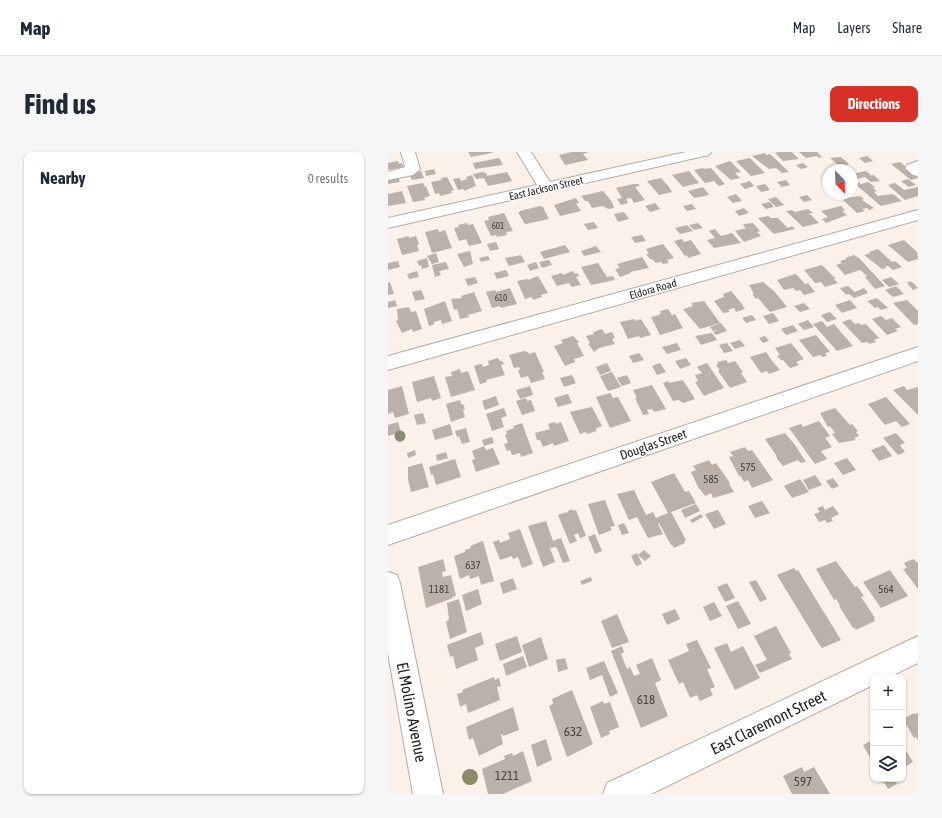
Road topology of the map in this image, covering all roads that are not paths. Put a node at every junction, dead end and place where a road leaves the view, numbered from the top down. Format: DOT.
graph roads {
  1 [pos="408,152"];
  2 [pos="524,152"];
  3 [pos="704,152"];
  4 [pos="918,165"];
  5 [pos="918,172"];
  6 [pos="388,176"];
  7 [pos="546,188"];
  8 [pos="918,215"];
  9 [pos="388,223"];
  10 [pos="918,354"];
  11 [pos="388,362"];
  12 [pos="388,535"];
  13 [pos="388,583"];
  14 [pos="918,649"];
  15 [pos="428,794"];
  16 [pos="618,794"];
  1 -- 6 [label="street"];
  2 -- 7 [label="street"];
  3 -- 7 [label="street, East Jackson Street"];
  4 -- 5 [label="street"];
  7 -- 9 [label="street, East Jackson Street"];
  8 -- 11 [label="street, Eldora Road"];
  10 -- 12 [label="street, Douglas Street"];
  13 -- 15 [label="street, El Molino Avenue"];
  14 -- 16 [label="street, East Claremont Street"];
}
